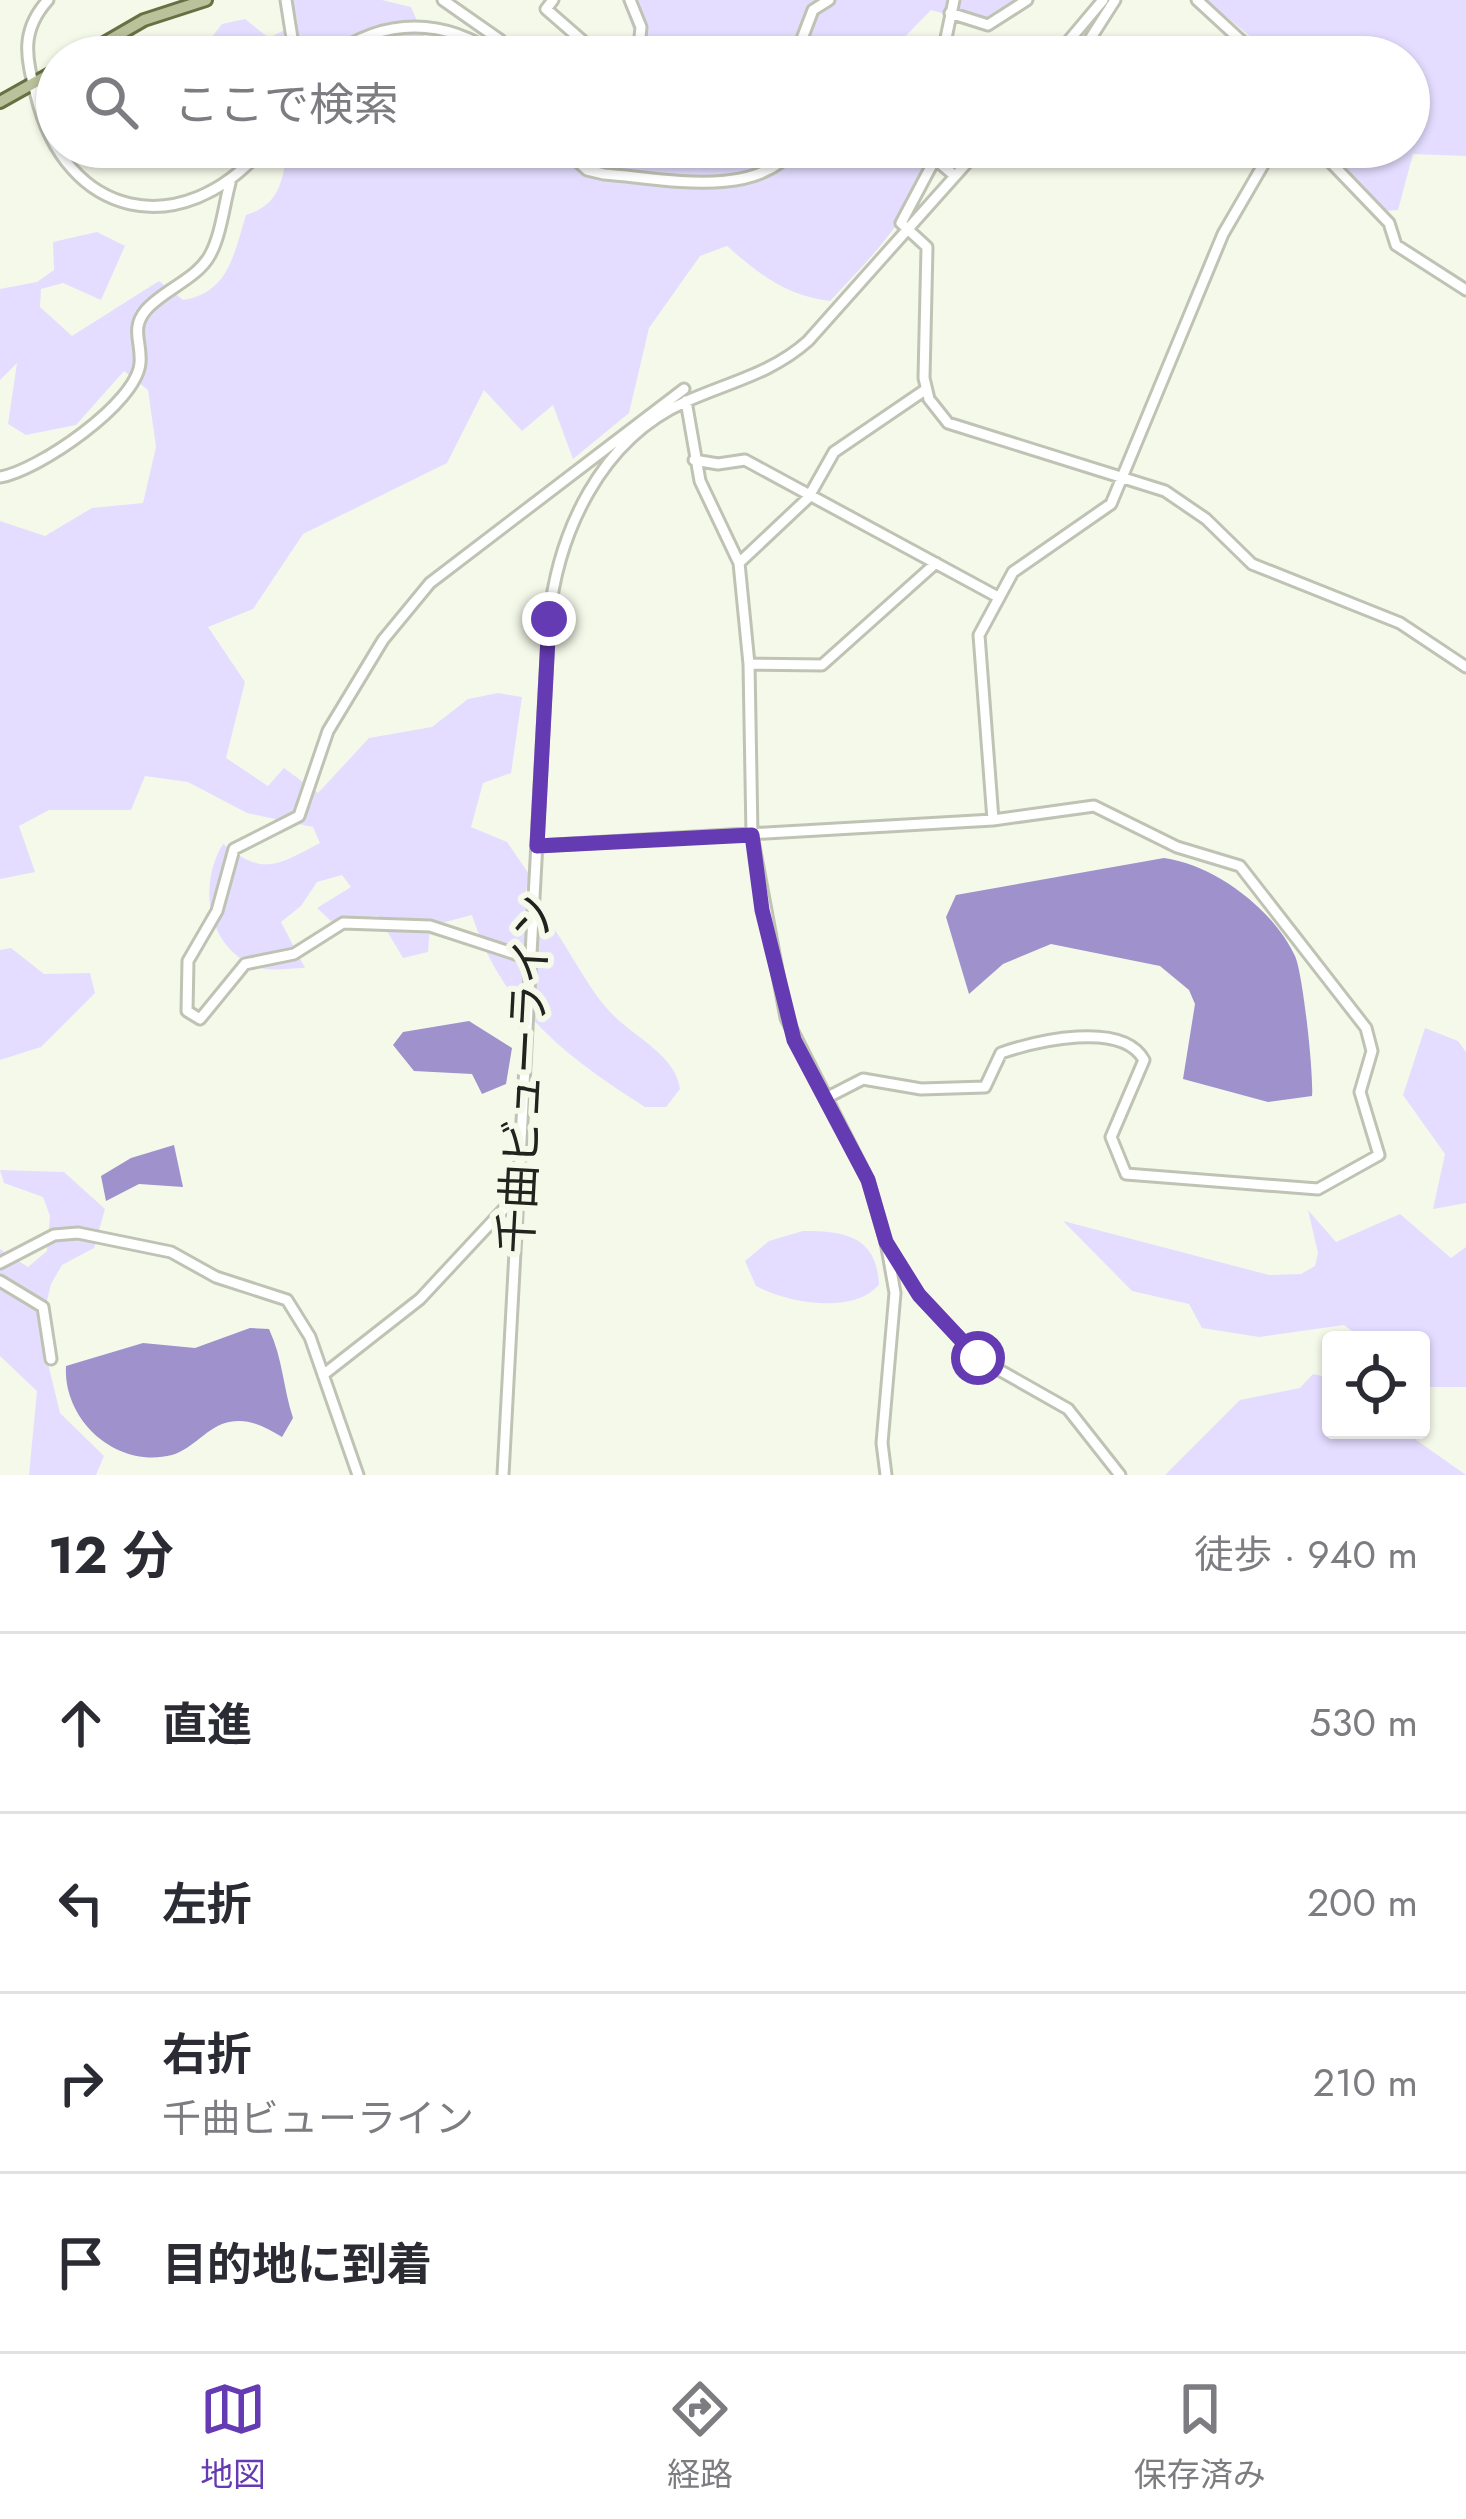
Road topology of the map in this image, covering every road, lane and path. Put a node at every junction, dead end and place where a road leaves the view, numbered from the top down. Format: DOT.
graph roads {
  1 [pos="48,0"];
  2 [pos="206,0"];
  3 [pos="286,0"];
  4 [pos="442,0"];
  5 [pos="553,0"];
  6 [pos="630,0"];
  7 [pos="829,0"];
  8 [pos="954,0"];
  9 [pos="1027,0"];
  10 [pos="1103,0"];
  11 [pos="1115,0"];
  12 [pos="1197,0"];
  13 [pos="950,14"];
  14 [pos="116,36"];
  15 [pos="292,36"];
  16 [pos="365,36"];
  17 [pos="460,36"];
  18 [pos="496,36"];
  19 [pos="578,36"];
  20 [pos="640,36"];
  21 [pos="803,36"];
  22 [pos="946,36"];
  23 [pos="1073,36"];
  24 [pos="1092,36"];
  25 [pos="1236,36"];
  26 [pos="36,83"];
  27 [pos="33,85"];
  28 [pos="36,94"];
  29 [pos="0,102"];
  30 [pos="72,168"];
  31 [pos="244,168"];
  32 [pos="585,168"];
  33 [pos="772,168"];
  34 [pos="927,168"];
  35 [pos="948,168"];
  36 [pos="962,168"];
  37 [pos="1261,168"];
  38 [pos="1336,168"];
  39 [pos="955,176"];
  40 [pos="230,183"];
  41 [pos="909,229"];
  42 [pos="1466,290"];
  43 [pos="926,390"];
  44 [pos="685,395"];
  45 [pos="694,460"];
  46 [pos="1123,476"];
  47 [pos="0,477"];
  48 [pos="811,494"];
  49 [pos="739,563"];
  50 [pos="936,563"];
  51 [pos="998,598"];
  52 [pos="749,664"];
  53 [pos="1466,667"];
  54 [pos="993,820"];
  55 [pos="752,835"];
  56 [pos="537,846"];
  57 [pos="534,960"];
  58 [pos="826,1098"];
  59 [pos="518,1195"];
  60 [pos="886,1242"];
  61 [pos="0,1263"];
  62 [pos="0,1282"];
  63 [pos="51,1359"];
  64 [pos="323,1375"];
  65 [pos="358,1475"];
  66 [pos="503,1475"];
  67 [pos="886,1475"];
  68 [pos="1120,1475"];
  1 -- 27 [label="street"];
  2 -- 14 [label="main road"];
  3 -- 15 [label="street"];
  4 -- 18 [label="street"];
  5 -- 19 [label="street"];
  6 -- 20 [label="street"];
  7 -- 21 [label="street"];
  8 -- 13 [label="street"];
  9 -- 13 [label="street"];
  10 -- 23 [label="street"];
  11 -- 24 [label="street"];
  12 -- 25 [label="street"];
  13 -- 22 [label="street"];
  16 -- 17 [label="street"];
  26 -- 27 [label="main road"];
  27 -- 28 [label="street"];
  27 -- 29 [label="main road"];
  30 -- 40 [label="street"];
  31 -- 40 [label="street"];
  32 -- 33 [label="street"];
  34 -- 41 [label="street"];
  35 -- 39 [label="street"];
  36 -- 39 [label="street, 千曲ビューライン"];
  37 -- 46 [label="street"];
  38 -- 42 [label="street"];
  39 -- 41 [label="street, 千曲ビューライン"];
  40 -- 47 [label="street"];
  41 -- 43 [label="street"];
  41 -- 44 [label="street, 千曲ビューライン"];
  43 -- 46 [label="street"];
  43 -- 48 [label="street"];
  44 -- 45 [label="street"];
  44 -- 56 [label="street, 千曲ビューライン"];
  44 -- 57 [label="street"];
  45 -- 48 [label="street"];
  45 -- 49 [label="street"];
  46 -- 51 [label="street"];
  46 -- 53 [label="street"];
  48 -- 49 [label="street"];
  48 -- 50 [label="street"];
  49 -- 52 [label="street"];
  50 -- 51 [label="street"];
  50 -- 52 [label="street"];
  51 -- 54 [label="street"];
  52 -- 55 [label="street"];
  54 -- 55 [label="street"];
  54 -- 58 [label="street"];
  55 -- 56 [label="street"];
  55 -- 58 [label="street"];
  56 -- 57 [label="street, 千曲ビューライン"];
  57 -- 59 [label="street, 千曲ビューライン"];
  58 -- 60 [label="street"];
  59 -- 64 [label="street"];
  59 -- 66 [label="street, 千曲ビューライン"];
  60 -- 67 [label="street"];
  60 -- 68 [label="street"];
  61 -- 64 [label="street"];
  62 -- 63 [label="street"];
  64 -- 65 [label="street"];
}
